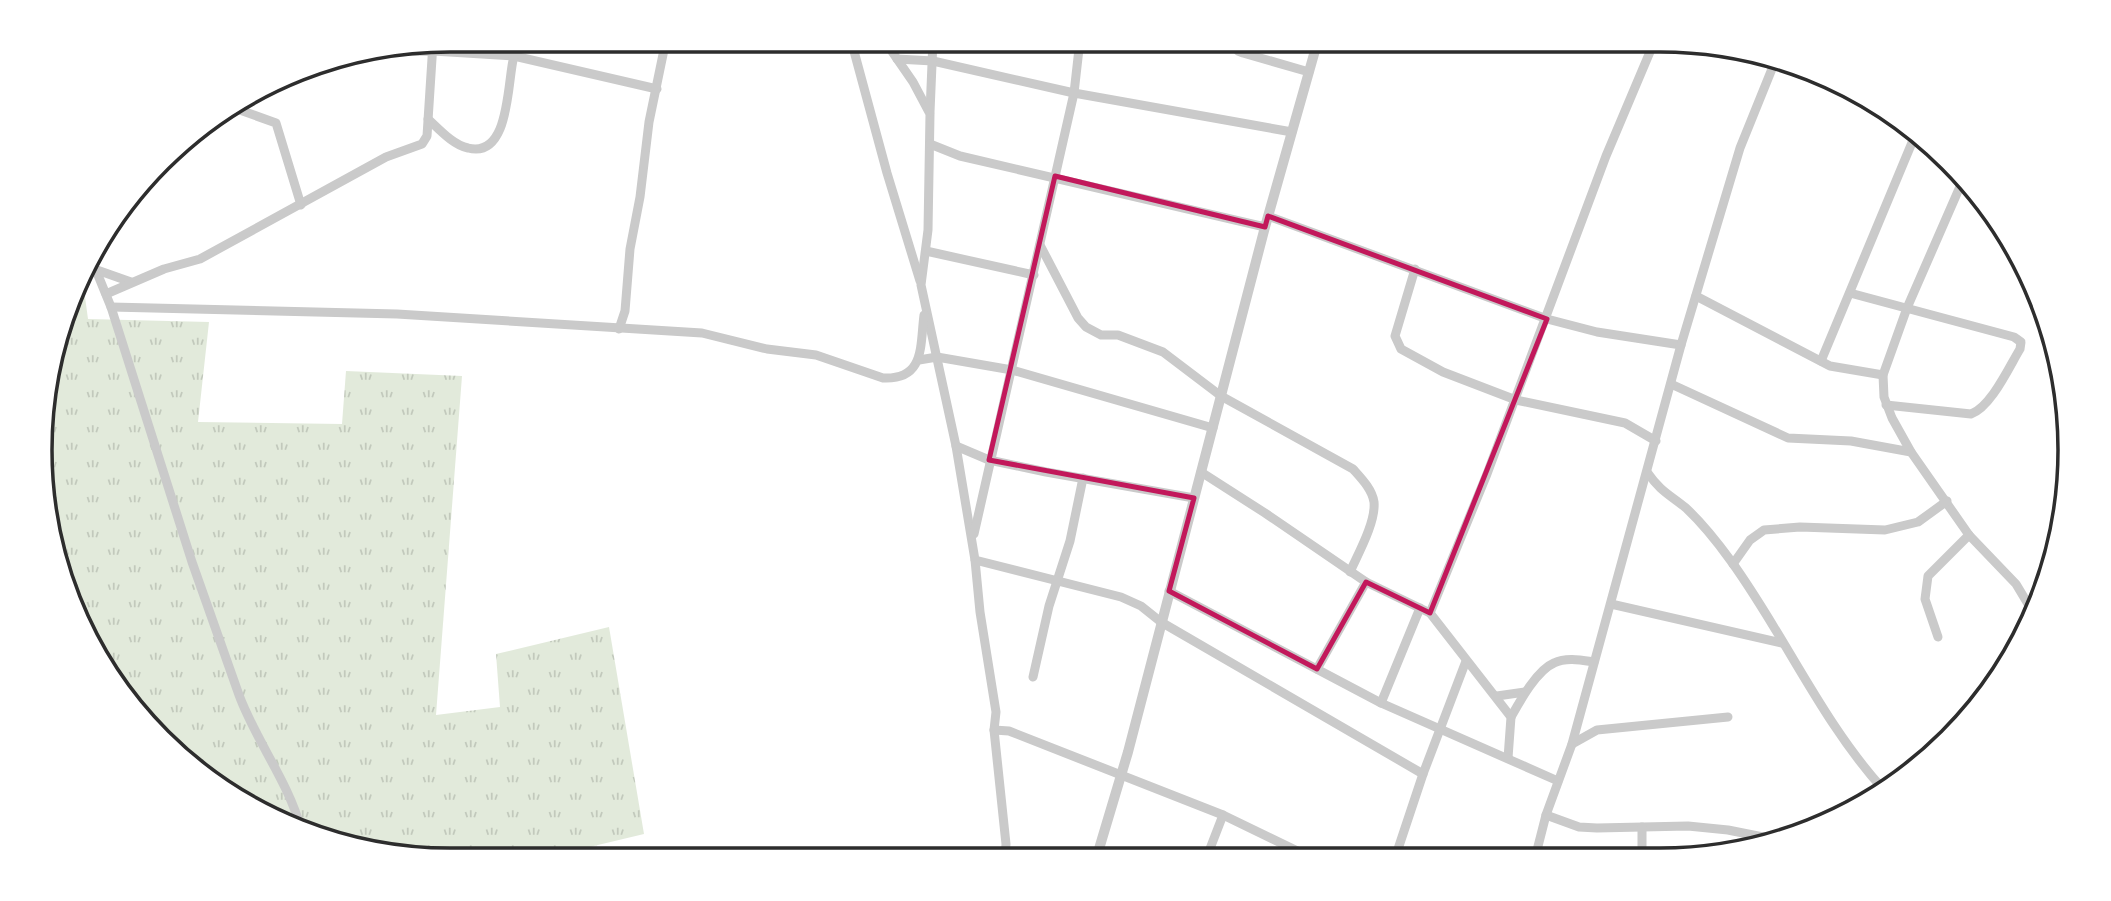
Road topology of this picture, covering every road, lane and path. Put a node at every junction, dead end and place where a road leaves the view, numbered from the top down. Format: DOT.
graph roads {
  1 [pos="478,52"];
  2 [pos="516,52"];
  3 [pos="664,52"];
  4 [pos="854,52"];
  5 [pos="892,52"];
  6 [pos="933,52"];
  7 [pos="1079,52"];
  8 [pos="1240,52"];
  9 [pos="1315,52"];
  10 [pos="1649,52"];
  11 [pos="433,53"];
  12 [pos="514,56"];
  13 [pos="897,59"];
  14 [pos="933,61"];
  15 [pos="1772,69"];
  16 [pos="1309,72"];
  17 [pos="657,89"];
  18 [pos="1074,93"];
  19 [pos="243,111"];
  20 [pos="930,114"];
  21 [pos="428,119"];
  22 [pos="1292,132"];
  23 [pos="1912,142"];
  24 [pos="930,145"];
  25 [pos="1055,176"];
  26 [pos="1960,188"];
  27 [pos="300,205"];
  28 [pos="1266,221"];
  29 [pos="1041,245"];
  30 [pos="926,251"];
  31 [pos="1415,269"];
  32 [pos="97,271"];
  33 [pos="1034,275"];
  34 [pos="131,282"];
  35 [pos="921,285"];
  36 [pos="1850,293"];
  37 [pos="106,294"];
  38 [pos="1696,296"];
  39 [pos="111,307"];
  40 [pos="1907,307"];
  41 [pos="925,310"];
  42 [pos="625,311"];
  43 [pos="1547,319"];
  44 [pos="619,329"];
  45 [pos="636,330"];
  46 [pos="1681,345"];
  47 [pos="937,357"];
  48 [pos="919,360"];
  49 [pos="1821,361"];
  50 [pos="1012,370"];
  51 [pos="1883,375"];
  52 [pos="1671,384"];
  53 [pos="1221,396"];
  54 [pos="1516,400"];
  55 [pos="1886,405"];
  56 [pos="1213,428"];
  57 [pos="1656,441"];
  58 [pos="956,446"];
  59 [pos="1911,452"];
  60 [pos="989,460"];
  61 [pos="1201,472"];
  62 [pos="1647,472"];
  63 [pos="1083,478"];
  64 [pos="1659,489"];
  65 [pos="1194,498"];
  66 [pos="1640,498"];
  67 [pos="1947,501"];
  68 [pos="1969,535"];
  69 [pos="972,540"];
  70 [pos="975,560"];
  71 [pos="1733,564"];
  72 [pos="1350,572"];
  73 [pos="1058,580"];
  74 [pos="1366,582"];
  75 [pos="1169,592"];
  76 [pos="1611,604"];
  77 [pos="2028,604"];
  78 [pos="1425,611"];
  79 [pos="1161,622"];
  80 [pos="1938,637"];
  81 [pos="1782,643"];
  82 [pos="1466,661"];
  83 [pos="1594,662"];
  84 [pos="1317,669"];
  85 [pos="1033,677"];
  86 [pos="1525,692"];
  87 [pos="1497,696"];
  88 [pos="1381,703"];
  89 [pos="996,712"];
  90 [pos="1511,717"];
  91 [pos="1728,717"];
  92 [pos="994,730"];
  93 [pos="1441,730"];
  94 [pos="1009,731"];
  95 [pos="1572,744"];
  96 [pos="1508,758"];
  97 [pos="1121,774"];
  98 [pos="1423,774"];
  99 [pos="1558,781"];
  100 [pos="1878,784"];
  101 [pos="1223,815"];
  102 [pos="1546,816"];
  103 [pos="297,818"];
  104 [pos="1642,827"];
  105 [pos="1759,836"];
  106 [pos="1006,848"];
  107 [pos="1099,848"];
  108 [pos="1210,848"];
  109 [pos="1286,848"];
  110 [pos="1398,848"];
  111 [pos="1538,848"];
  112 [pos="1642,848"];
  1 -- 12 [label="street"];
  2 -- 12 [label="street"];
  3 -- 17 [label="street"];
  4 -- 35 [label="street"];
  5 -- 13 [label="street"];
  6 -- 14 [label="street"];
  7 -- 18 [label="street"];
  8 -- 16 [label="street"];
  9 -- 16 [label="street"];
  10 -- 43 [label="street"];
  11 -- 21 [label="street"];
  12 -- 17 [label="street"];
  12 -- 21 [label="street"];
  13 -- 14 [label="street"];
  13 -- 20 [label="street"];
  14 -- 18 [label="street"];
  14 -- 20 [label="street"];
  15 -- 38 [label="street"];
  16 -- 22 [label="street"];
  17 -- 42 [label="street"];
  18 -- 22 [label="street"];
  18 -- 25 [label="street"];
  19 -- 27 [label="street"];
  20 -- 24 [label="street"];
  21 -- 27 [label="street"];
  22 -- 28 [label="street"];
  23 -- 36 [label="street"];
  24 -- 25 [label="street"];
  24 -- 30 [label="street"];
  25 -- 28 [label="street"];
  25 -- 29 [label="street"];
  26 -- 40 [label="street"];
  27 -- 34 [label="street"];
  28 -- 31 [label="street"];
  28 -- 53 [label="street"];
  29 -- 33 [label="street"];
  29 -- 53 [label="street"];
  30 -- 33 [label="street"];
  30 -- 35 [label="street"];
  31 -- 43 [label="street"];
  31 -- 54 [label="street"];
  32 -- 34 [label="street"];
  32 -- 37 [label="street"];
  33 -- 50 [label="street"];
  34 -- 37 [label="street"];
  35 -- 41 [label="street"];
  36 -- 40 [label="street"];
  36 -- 49 [label="street"];
  37 -- 39 [label="street"];
  38 -- 46 [label="street"];
  38 -- 49 [label="street"];
  39 -- 44 [label="street"];
  39 -- 103 [label="street"];
  40 -- 51 [label="street"];
  40 -- 55 [label="street"];
  41 -- 47 [label="street"];
  41 -- 48 [label="street"];
  42 -- 44 [label="street"];
  42 -- 45 [label="street"];
  43 -- 46 [label="street"];
  43 -- 54 [label="street"];
  44 -- 45 [label="street"];
  45 -- 48 [label="street"];
  46 -- 52 [label="street"];
  47 -- 48 [label="street"];
  47 -- 50 [label="street"];
  47 -- 58 [label="street"];
  49 -- 51 [label="street"];
  50 -- 56 [label="street"];
  50 -- 60 [label="street"];
  51 -- 55 [label="street"];
  52 -- 57 [label="street"];
  52 -- 59 [label="street"];
  53 -- 56 [label="street"];
  53 -- 72 [label="street"];
  54 -- 57 [label="street"];
  54 -- 78 [label="street"];
  55 -- 59 [label="street"];
  56 -- 61 [label="street"];
  57 -- 62 [label="street"];
  58 -- 60 [label="street"];
  58 -- 69 [label="street"];
  59 -- 67 [label="street"];
  60 -- 63 [label="street"];
  60 -- 69 [label="street"];
  61 -- 65 [label="street"];
  61 -- 72 [label="street"];
  62 -- 64 [label="street"];
  62 -- 66 [label="street"];
  63 -- 65 [label="street"];
  63 -- 73 [label="street"];
  64 -- 66 [label="street"];
  64 -- 71 [label="street"];
  65 -- 75 [label="street"];
  66 -- 76 [label="street"];
  67 -- 68 [label="street"];
  67 -- 71 [label="street"];
  68 -- 77 [label="street"];
  68 -- 80 [label="street"];
  69 -- 70 [label="street"];
  70 -- 73 [label="street"];
  70 -- 89 [label="street"];
  71 -- 81 [label="street"];
  72 -- 74 [label="street"];
  73 -- 79 [label="street"];
  73 -- 85 [label="street"];
  74 -- 78 [label="street"];
  74 -- 84 [label="street"];
  75 -- 79 [label="street"];
  75 -- 84 [label="street"];
  76 -- 81 [label="street"];
  76 -- 83 [label="street"];
  78 -- 82 [label="street"];
  78 -- 88 [label="street"];
  79 -- 97 [label="street"];
  79 -- 98 [label="street"];
  81 -- 100 [label="street"];
  82 -- 87 [label="street"];
  82 -- 93 [label="street"];
  83 -- 86 [label="street"];
  83 -- 95 [label="street"];
  84 -- 88 [label="street"];
  86 -- 87 [label="street"];
  86 -- 90 [label="street"];
  87 -- 90 [label="street"];
  88 -- 93 [label="street"];
  89 -- 92 [label="street"];
  89 -- 94 [label="street"];
  90 -- 96 [label="street"];
  91 -- 95 [label="street"];
  92 -- 94 [label="street"];
  92 -- 106 [label="street"];
  93 -- 96 [label="street"];
  93 -- 98 [label="street"];
  94 -- 97 [label="street"];
  95 -- 99 [label="street"];
  96 -- 99 [label="street"];
  97 -- 101 [label="street"];
  97 -- 107 [label="street"];
  98 -- 110 [label="street"];
  99 -- 102 [label="street"];
  101 -- 108 [label="street"];
  101 -- 109 [label="street"];
  102 -- 104 [label="street"];
  102 -- 111 [label="street"];
  104 -- 105 [label="street"];
  104 -- 112 [label="street"];
}
